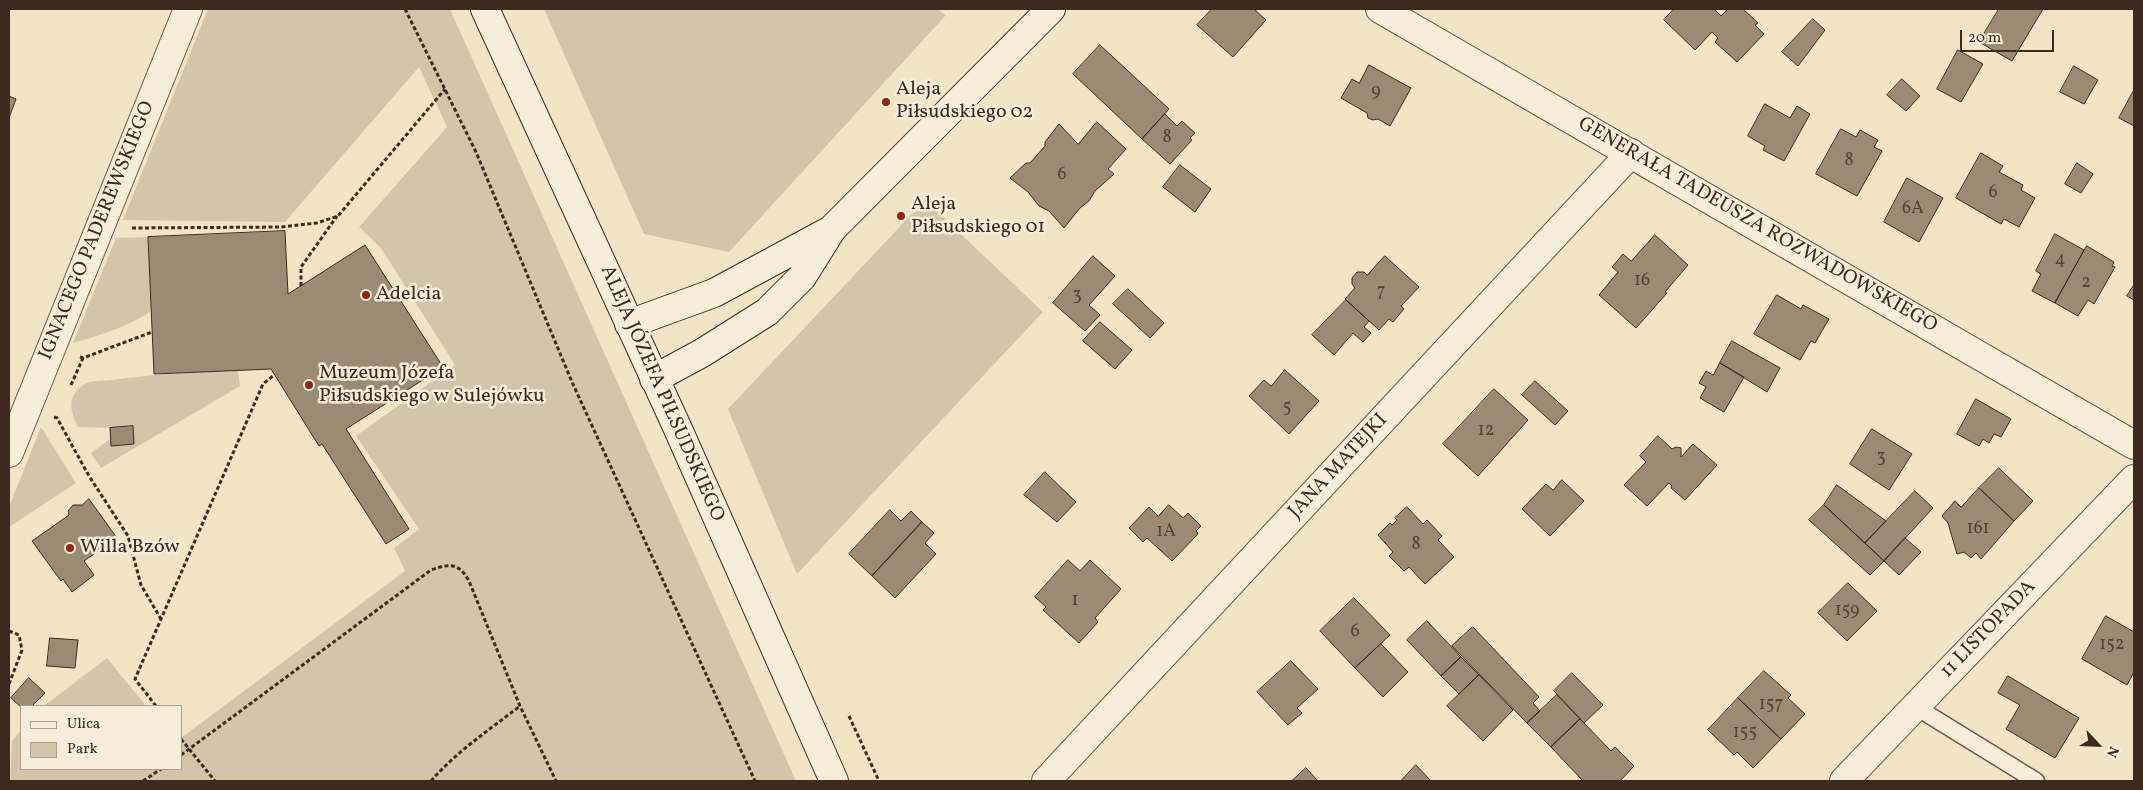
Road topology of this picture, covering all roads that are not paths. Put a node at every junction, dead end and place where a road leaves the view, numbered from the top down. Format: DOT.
graph roads {
  1 [pos="188,9"];
  2 [pos="485,9"];
  3 [pos="1051,9"];
  4 [pos="1380,9"];
  5 [pos="1416,16"];
  6 [pos="1632,153"];
  7 [pos="832,229"];
  8 [pos="629,324"];
  9 [pos="654,379"];
  10 [pos="2134,445"];
  11 [pos="9,453"];
  12 [pos="2134,479"];
  13 [pos="1916,707"];
  14 [pos="834,781"];
  15 [pos="1046,781"];
  16 [pos="1844,781"];
  17 [pos="2036,781"];
  1 -- 11 [label="street, IGNACEGO PADEREWSKIEGO"];
  2 -- 8 [label="street, ALEJA JÓZEFA PIŁSUDSKIEGO"];
  3 -- 7 [label="street"];
  4 -- 5 [label="street, GENERAŁA TADEUSZA ROZWADOWSKIEGO"];
  5 -- 6 [label="street, GENERAŁA TADEUSZA ROZWADOWSKIEGO"];
  6 -- 10 [label="street, GENERAŁA TADEUSZA ROZWADOWSKIEGO"];
  6 -- 15 [label="street, JANA MATEJKI"];
  7 -- 8 [label="street"];
  7 -- 9 [label="street"];
  8 -- 9 [label="street, ALEJA JÓZEFA PIŁSUDSKIEGO"];
  9 -- 14 [label="street, ALEJA JÓZEFA PIŁSUDSKIEGO"];
  12 -- 13 [label="street, 11 LISTOPADA"];
  13 -- 16 [label="street, 11 LISTOPADA"];
  13 -- 17 [label="lane"];
}
